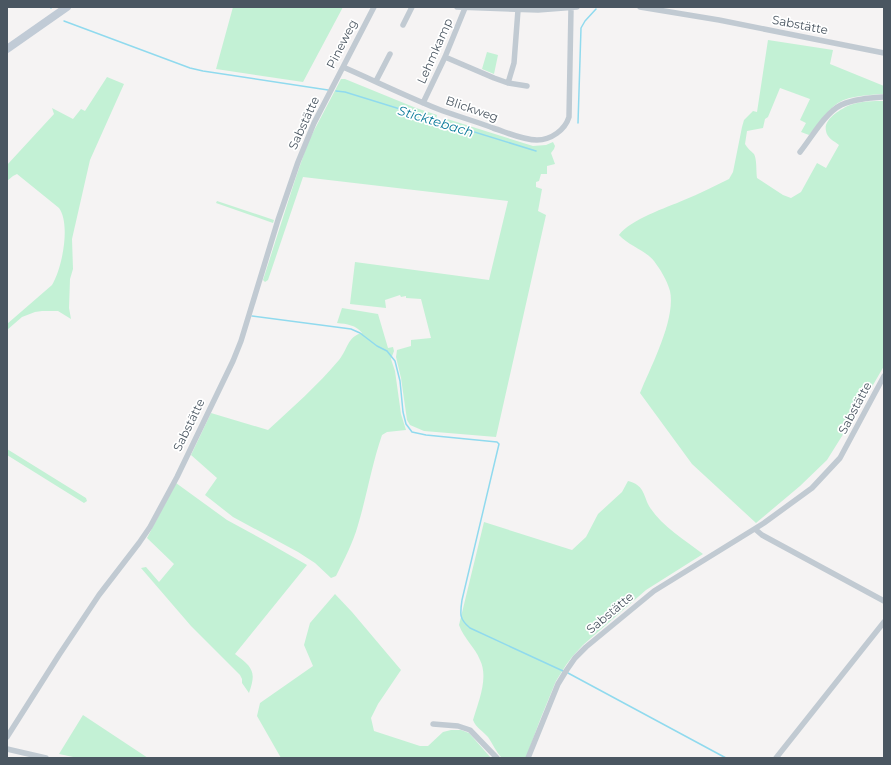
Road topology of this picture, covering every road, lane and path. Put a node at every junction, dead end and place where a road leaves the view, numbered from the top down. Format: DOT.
graph roads {
  1 [pos="67,7"];
  2 [pos="374,7"];
  3 [pos="412,7"];
  4 [pos="457,7"];
  5 [pos="577,7"];
  6 [pos="640,7"];
  7 [pos="465,8"];
  8 [pos="546,8"];
  9 [pos="570,8"];
  10 [pos="518,10"];
  11 [pos="403,26"];
  12 [pos="7,49"];
  13 [pos="884,53"];
  14 [pos="390,54"];
  15 [pos="445,58"];
  16 [pos="343,67"];
  17 [pos="376,81"];
  18 [pos="508,83"];
  19 [pos="527,86"];
  20 [pos="331,92"];
  21 [pos="884,97"];
  22 [pos="423,103"];
  23 [pos="800,152"];
  24 [pos="884,376"];
  25 [pos="755,529"];
  26 [pos="884,601"];
  27 [pos="884,622"];
  28 [pos="433,724"];
  29 [pos="7,737"];
  30 [pos="7,749"];
  31 [pos="46,758"];
  32 [pos="497,758"];
  33 [pos="528,758"];
  34 [pos="776,758"];
  1 -- 12 [label="main road"];
  2 -- 16 [label="street, Pineweg"];
  3 -- 11 [label="street"];
  4 -- 7 [label="street"];
  5 -- 9 [label="street"];
  6 -- 13 [label="street, Sabstätte"];
  7 -- 10 [label="street"];
  7 -- 15 [label="street, Lehmkamp"];
  8 -- 9 [label="street"];
  8 -- 10 [label="street"];
  9 -- 22 [label="street, Blickweg"];
  10 -- 18 [label="street"];
  14 -- 17 [label="street"];
  15 -- 18 [label="street"];
  15 -- 22 [label="street, Lehmkamp"];
  16 -- 17 [label="street, Blickweg"];
  16 -- 20 [label="street, Pineweg"];
  17 -- 22 [label="street, Blickweg"];
  18 -- 19 [label="street"];
  20 -- 29 [label="street, Sabstätte"];
  21 -- 23 [label="street"];
  24 -- 25 [label="street, Sabstätte"];
  25 -- 26 [label="street"];
  25 -- 33 [label="street, Sabstätte"];
  27 -- 34 [label="street"];
  28 -- 32 [label="street"];
  30 -- 31 [label="street"];
}
